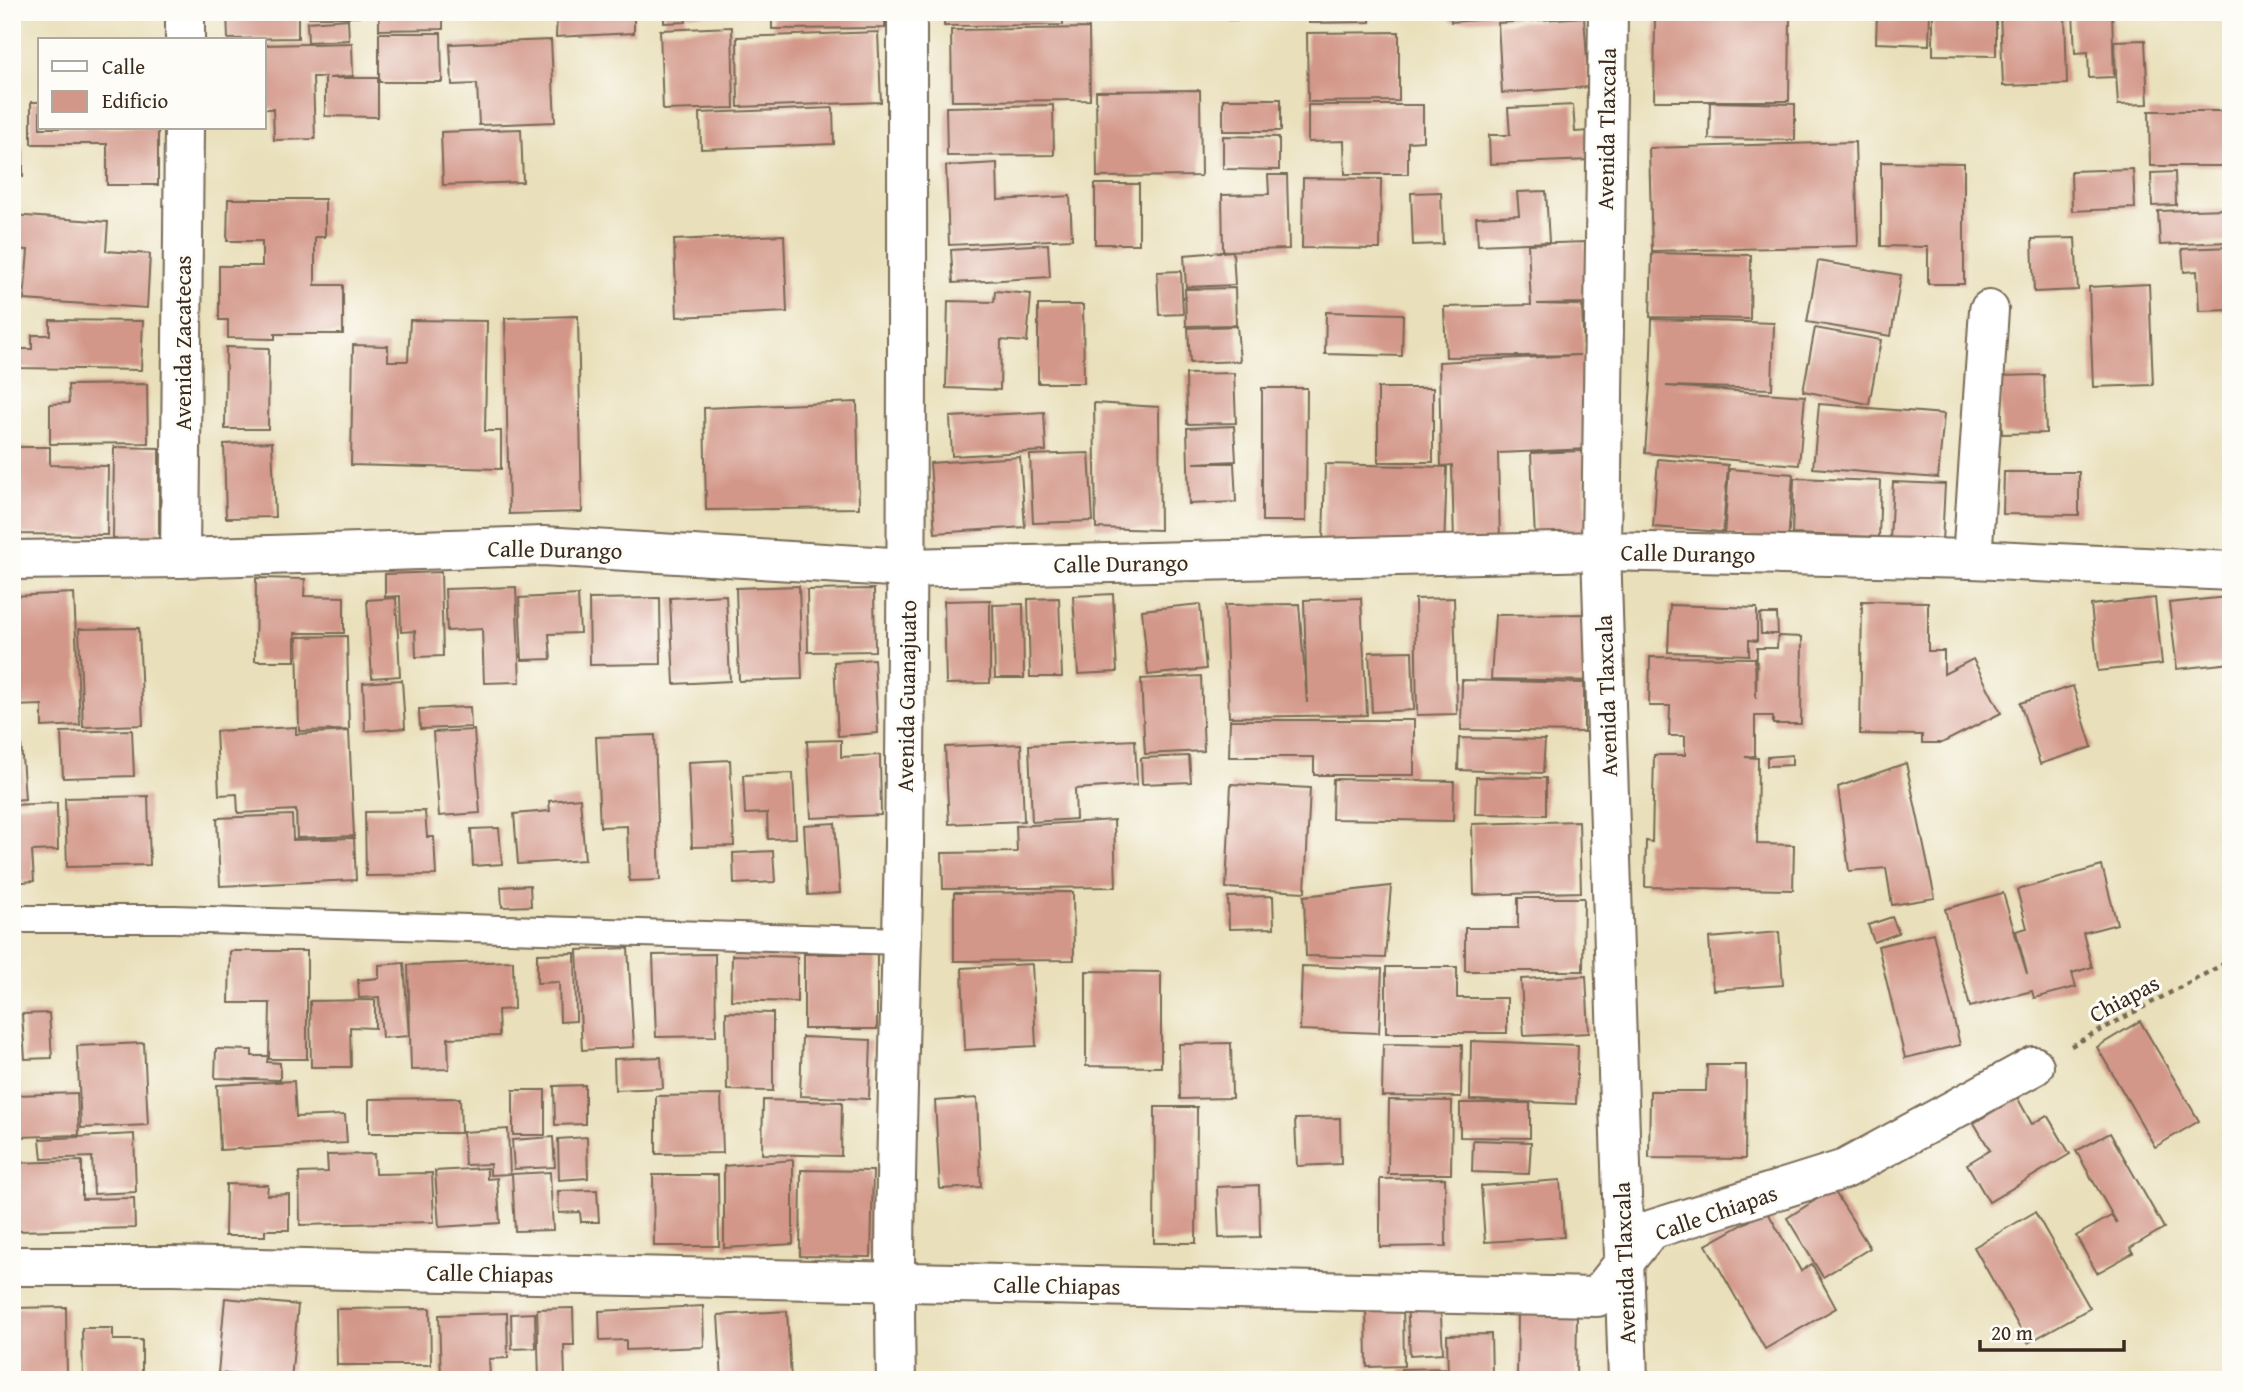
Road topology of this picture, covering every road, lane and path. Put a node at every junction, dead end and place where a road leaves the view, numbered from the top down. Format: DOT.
graph roads {
  1 [pos="185,12"];
  2 [pos="907,12"];
  3 [pos="1608,12"];
  4 [pos="185,38"];
  5 [pos="184,130"];
  6 [pos="1989,310"];
  7 [pos="1601,551"];
  8 [pos="180,558"];
  9 [pos="1972,559"];
  10 [pos="12,560"];
  11 [pos="908,568"];
  12 [pos="2231,571"];
  13 [pos="12,919"];
  14 [pos="902,941"];
  15 [pos="2231,960"];
  16 [pos="2034,1066"];
  17 [pos="12,1266"];
  18 [pos="1623,1266"];
  19 [pos="894,1282"];
  20 [pos="896,1380"];
  21 [pos="1628,1380"];
  1 -- 4 [label="street"];
  2 -- 11 [label="street, Avenida Guanajuato"];
  3 -- 7 [label="street, Avenida Tlaxcala"];
  5 -- 8 [label="street, Avenida Zacatecas"];
  6 -- 9 [label="street"];
  7 -- 9 [label="street, Calle Durango"];
  7 -- 11 [label="street, Calle Durango"];
  7 -- 18 [label="street, Avenida Tlaxcala"];
  8 -- 10 [label="street, Calle Durango"];
  8 -- 11 [label="street, Calle Durango"];
  9 -- 12 [label="street, Calle Durango"];
  11 -- 14 [label="street, Avenida Guanajuato"];
  13 -- 14 [label="lane"];
  14 -- 19 [label="street, Avenida Guanajuato"];
  15 -- 16 [label="path, Chiapas"];
  16 -- 18 [label="street, Calle Chiapas"];
  17 -- 19 [label="street, Calle Chiapas"];
  18 -- 19 [label="street, Calle Chiapas"];
  18 -- 21 [label="street, Avenida Tlaxcala"];
  19 -- 20 [label="street, Avenida Guanajuato"];
}
